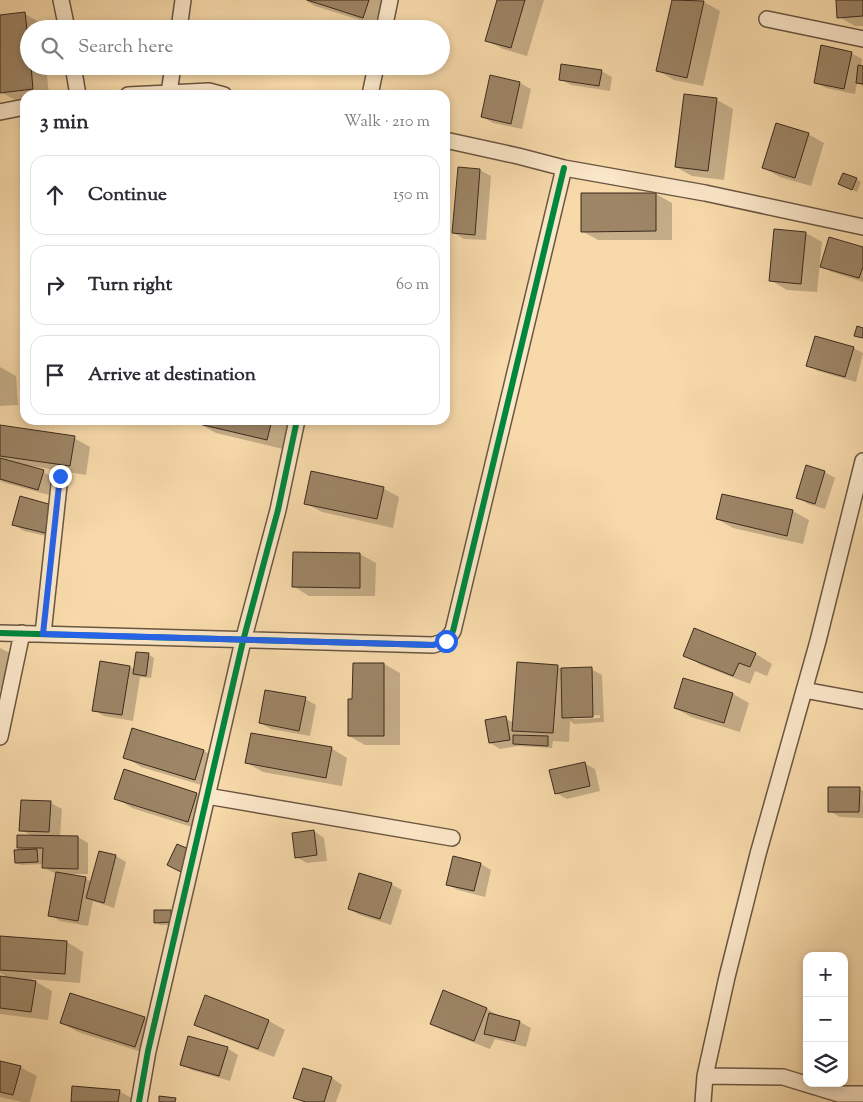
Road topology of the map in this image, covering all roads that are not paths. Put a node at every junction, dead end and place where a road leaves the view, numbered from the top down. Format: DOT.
graph roads {
  1 [pos="62,0"];
  2 [pos="183,0"];
  3 [pos="390,0"];
  4 [pos="767,19"];
  5 [pos="65,20"];
  6 [pos="180,20"];
  7 [pos="386,20"];
  8 [pos="863,39"];
  9 [pos="75,75"];
  10 [pos="173,75"];
  11 [pos="374,75"];
  12 [pos="77,90"];
  13 [pos="170,90"];
  14 [pos="371,90"];
  15 [pos="20,108"];
  16 [pos="0,112"];
  17 [pos="450,141"];
  18 [pos="564,168"];
  19 [pos="863,227"];
  20 [pos="296,425"];
  21 [pos="863,461"];
  22 [pos="60,476"];
  23 [pos="0,633"];
  24 [pos="22,633"];
  25 [pos="43,634"];
  26 [pos="243,641"];
  27 [pos="804,690"];
  28 [pos="863,701"];
  29 [pos="0,737"];
  30 [pos="207,796"];
  31 [pos="452,838"];
  32 [pos="705,1076"];
  33 [pos="863,1094"];
  34 [pos="139,1102"];
  35 [pos="703,1102"];
  1 -- 5 [label="street"];
  2 -- 6 [label="street"];
  3 -- 7 [label="street"];
  4 -- 8 [label="street"];
  9 -- 12 [label="street"];
  10 -- 13 [label="street"];
  11 -- 14 [label="street"];
  15 -- 16 [label="street"];
  17 -- 18 [label="street"];
  18 -- 19 [label="street"];
  18 -- 26 [label="street"];
  20 -- 26 [label="street"];
  21 -- 27 [label="street"];
  22 -- 25 [label="street"];
  23 -- 24 [label="street"];
  24 -- 25 [label="street"];
  24 -- 29 [label="street"];
  25 -- 26 [label="street"];
  26 -- 30 [label="street"];
  27 -- 28 [label="street"];
  27 -- 32 [label="street"];
  30 -- 31 [label="street"];
  30 -- 34 [label="street"];
  32 -- 33 [label="street"];
  32 -- 35 [label="street"];
}
